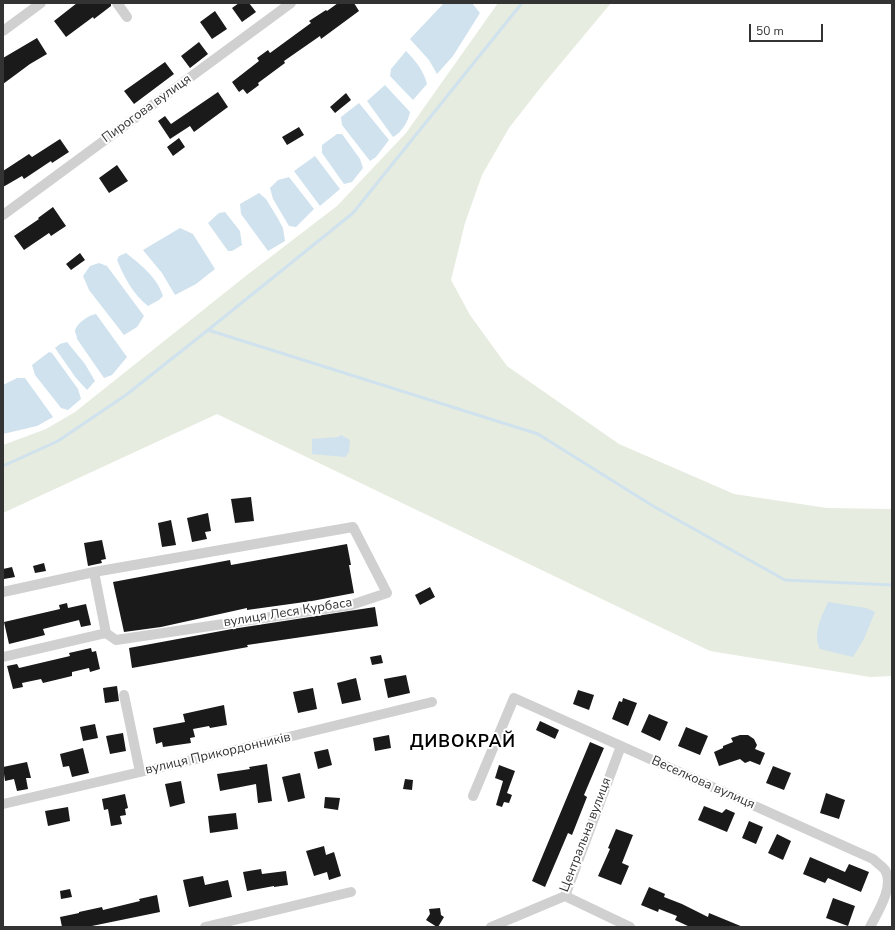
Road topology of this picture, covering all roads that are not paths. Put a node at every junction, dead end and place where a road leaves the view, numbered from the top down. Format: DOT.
graph roads {
  1 [pos="41,3"];
  2 [pos="117,3"];
  3 [pos="291,3"];
  4 [pos="127,17"];
  5 [pos="3,31"];
  6 [pos="3,215"];
  7 [pos="94,572"];
  8 [pos="3,592"];
  9 [pos="106,634"];
  10 [pos="3,657"];
  11 [pos="124,695"];
  12 [pos="432,702"];
  13 [pos="620,746"];
  14 [pos="140,772"];
  15 [pos="473,796"];
  16 [pos="3,804"];
  17 [pos="351,892"];
  18 [pos="565,896"];
  19 [pos="205,927"];
  20 [pos="491,927"];
  21 [pos="630,927"];
  22 [pos="870,927"];
  1 -- 5 [label="street"];
  2 -- 4 [label="street"];
  3 -- 6 [label="street, Пирогова вулиця"];
  7 -- 8 [label="street, вулиця Леся Курбаса"];
  7 -- 9 [label="street"];
  7 -- 9 [label="street, вулиця Леся Курбаса"];
  9 -- 10 [label="street, вулиця Леся Курбаса"];
  11 -- 14 [label="street"];
  12 -- 14 [label="street, вулиця Прикордонників"];
  13 -- 15 [label="street, Веселкова вулиця"];
  13 -- 18 [label="street, Центральна вулиця"];
  13 -- 22 [label="street, Веселкова вулиця"];
  14 -- 16 [label="street, вулиця Прикордонників"];
  17 -- 19 [label="street"];
  18 -- 20 [label="street, Центральна вулиця"];
  18 -- 21 [label="street"];
}
